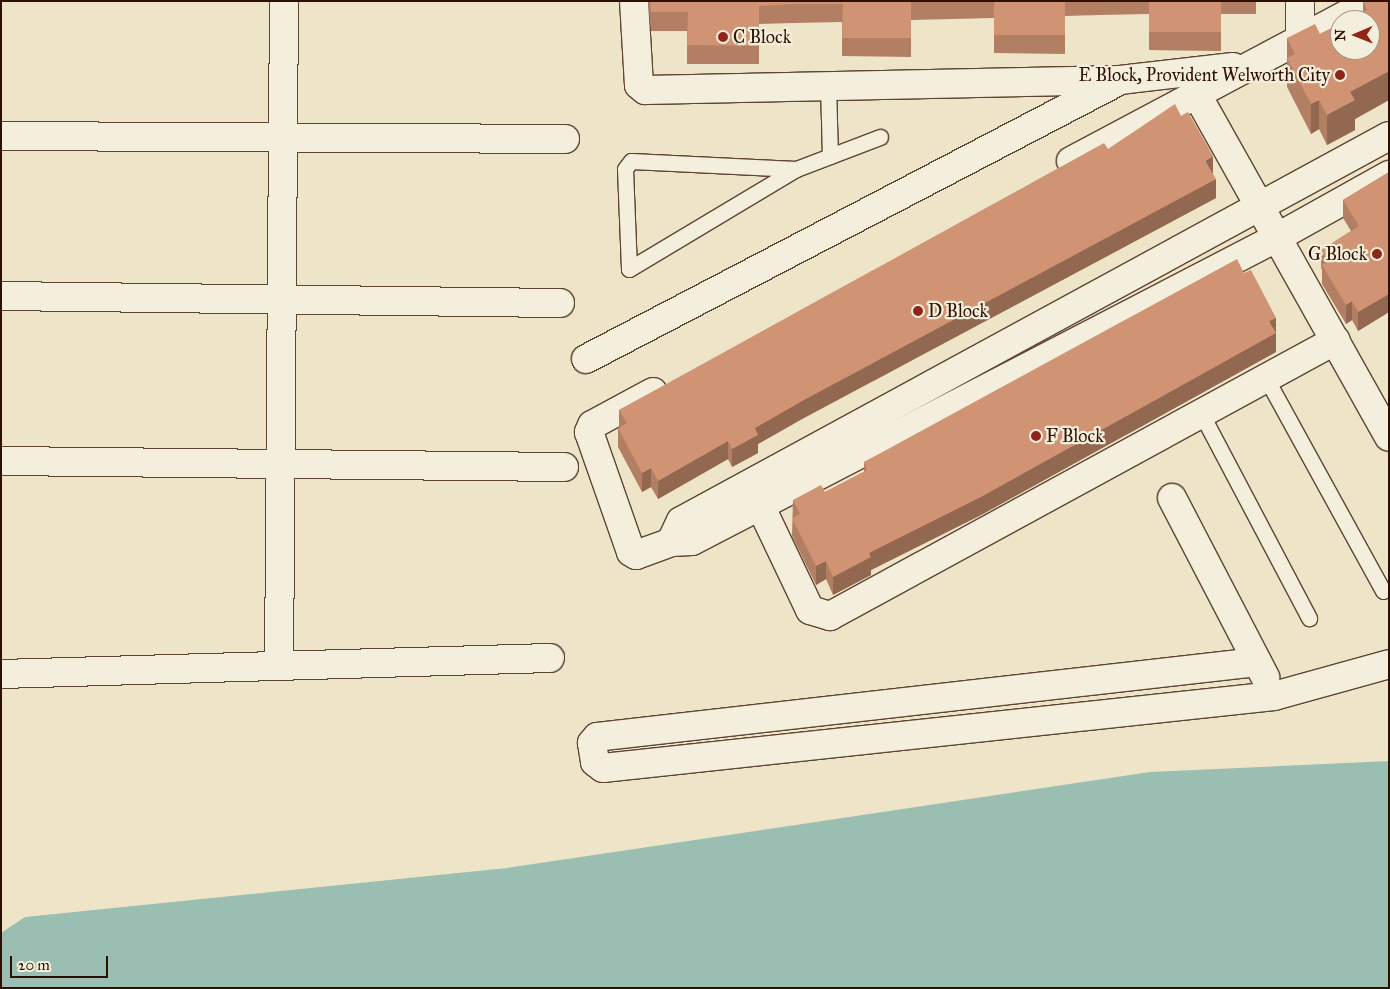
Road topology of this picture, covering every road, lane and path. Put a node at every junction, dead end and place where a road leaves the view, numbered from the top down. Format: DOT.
graph roads {
  1 [pos="284,1"];
  2 [pos="634,1"];
  3 [pos="1300,1"];
  4 [pos="1372,1"];
  5 [pos="1300,41"];
  6 [pos="1254,65"];
  7 [pos="1120,80"];
  8 [pos="828,85"];
  9 [pos="1196,93"];
  10 [pos="1,136"];
  11 [pos="1389,136"];
  12 [pos="880,137"];
  13 [pos="283,138"];
  14 [pos="565,139"];
  15 [pos="830,156"];
  16 [pos="796,169"];
  17 [pos="1047,174"];
  18 [pos="1389,175"];
  19 [pos="1260,206"];
  20 [pos="1278,238"];
  21 [pos="1,296"];
  22 [pos="281,300"];
  23 [pos="560,303"];
  24 [pos="1336,340"];
  25 [pos="586,359"];
  26 [pos="680,377"];
  27 [pos="1266,378"];
  28 [pos="1201,414"];
  29 [pos="1389,437"];
  30 [pos="1,461"];
  31 [pos="280,464"];
  32 [pos="564,467"];
  33 [pos="1172,498"];
  34 [pos="760,505"];
  35 [pos="671,542"];
  36 [pos="1383,591"];
  37 [pos="1309,618"];
  38 [pos="550,658"];
  39 [pos="1257,662"];
  40 [pos="1389,664"];
  41 [pos="279,666"];
  42 [pos="1,674"];
  43 [pos="1274,696"];
  1 -- 13 [label="street"];
  2 -- 8 [label="street"];
  3 -- 5 [label="street"];
  4 -- 5 [label="street"];
  5 -- 6 [label="street"];
  6 -- 7 [label="street"];
  6 -- 9 [label="street"];
  7 -- 8 [label="street"];
  7 -- 25 [label="street"];
  8 -- 15 [label="lane"];
  9 -- 17 [label="street"];
  9 -- 19 [label="street"];
  10 -- 13 [label="street"];
  11 -- 19 [label="street"];
  12 -- 15 [label="lane"];
  13 -- 14 [label="street"];
  13 -- 22 [label="street"];
  15 -- 16 [label="lane"];
  16 -- 16 [label="lane"];
  18 -- 20 [label="street"];
  19 -- 20 [label="street"];
  19 -- 35 [label="street"];
  20 -- 24 [label="street"];
  20 -- 34 [label="street"];
  21 -- 22 [label="street"];
  22 -- 23 [label="street"];
  22 -- 31 [label="street"];
  24 -- 27 [label="street"];
  24 -- 29 [label="street"];
  26 -- 35 [label="street"];
  27 -- 28 [label="street"];
  27 -- 36 [label="lane"];
  28 -- 34 [label="street"];
  28 -- 37 [label="lane"];
  30 -- 31 [label="street"];
  31 -- 32 [label="street"];
  31 -- 41 [label="street"];
  33 -- 39 [label="street"];
  34 -- 35 [label="street"];
  38 -- 41 [label="street"];
  39 -- 43 [label="street"];
  39 -- 43 [label="street"];
  40 -- 43 [label="street"];
  41 -- 42 [label="street"];
}
